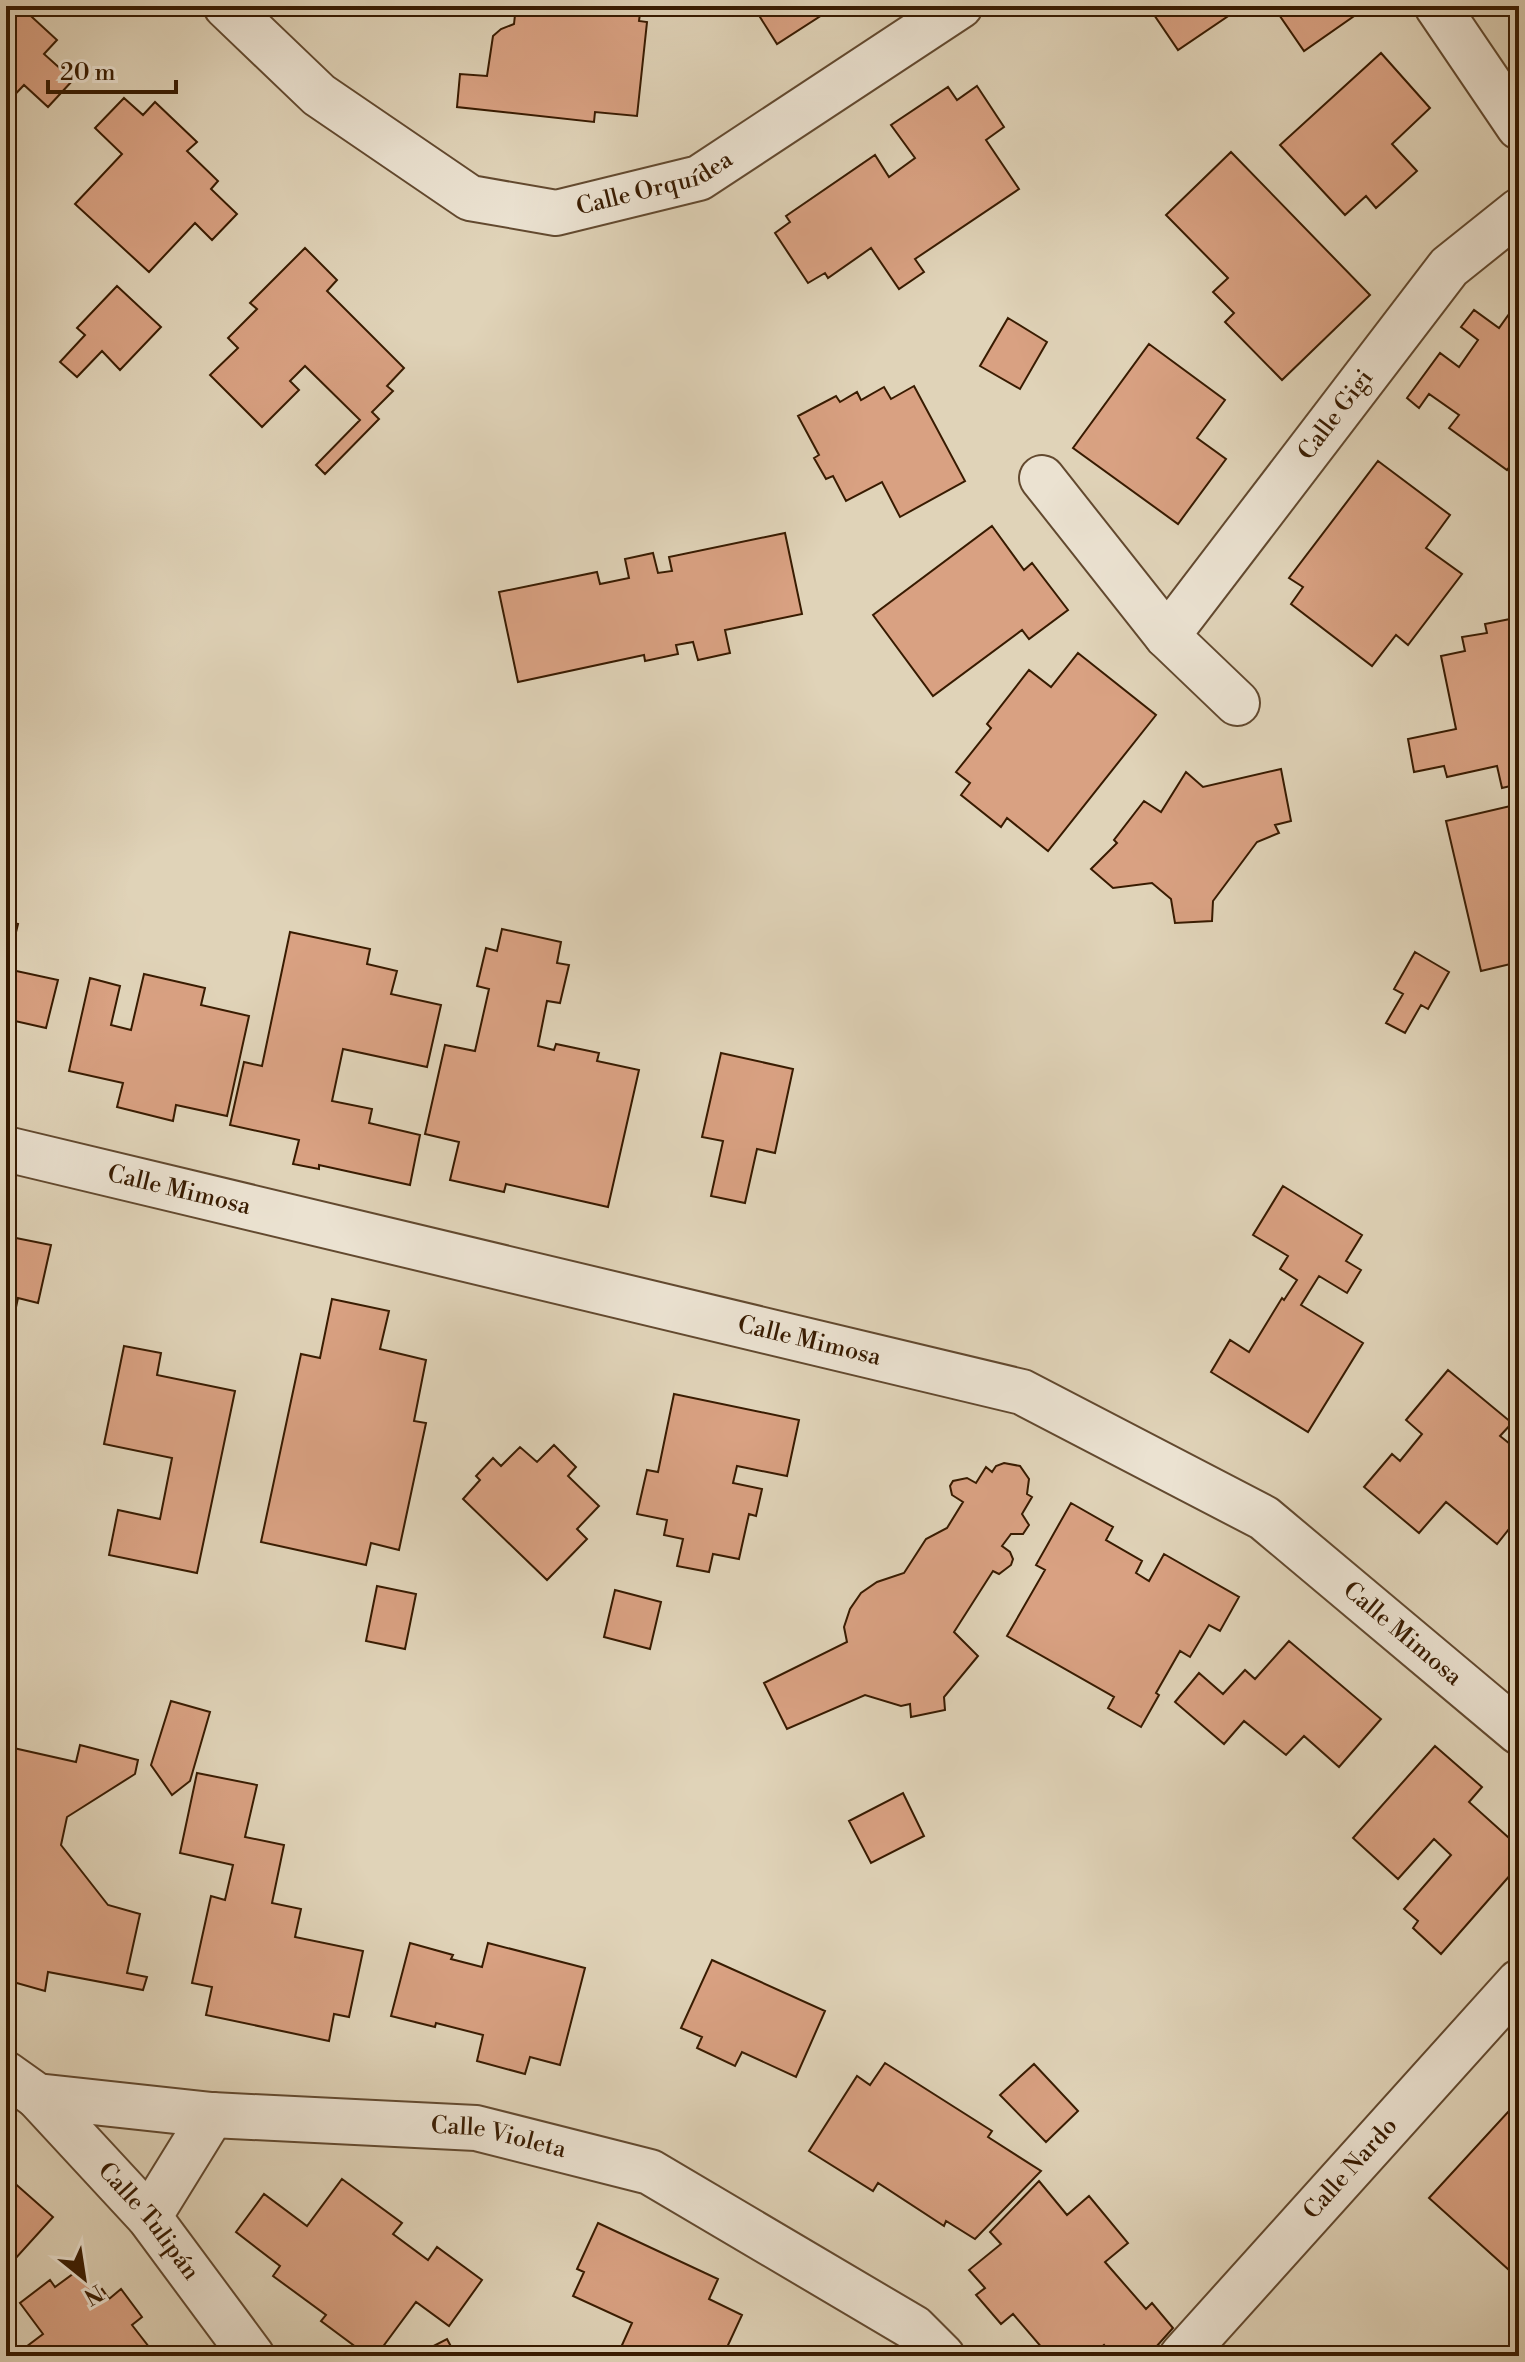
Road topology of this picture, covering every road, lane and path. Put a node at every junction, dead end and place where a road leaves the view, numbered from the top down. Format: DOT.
graph roads {
  1 [pos="226,6"];
  2 [pos="960,6"];
  3 [pos="1437,6"];
  4 [pos="1519,127"];
  5 [pos="1519,211"];
  6 [pos="1042,478"];
  7 [pos="1167,636"];
  8 [pos="1237,703"];
  9 [pos="6,1149"];
  10 [pos="1519,1732"];
  11 [pos="1519,1982"];
  12 [pos="22,2085"];
  13 [pos="212,2115"];
  14 [pos="149,2217"];
  15 [pos="252,2356"];
  16 [pos="942,2356"];
  17 [pos="1182,2356"];
  1 -- 2 [label="street, Calle Orquídea"];
  3 -- 4 [label="street"];
  5 -- 7 [label="street, Calle Gigi"];
  6 -- 7 [label="street"];
  7 -- 8 [label="street"];
  9 -- 10 [label="street, Calle Mimosa"];
  11 -- 17 [label="street, Calle Nardo"];
  12 -- 13 [label="street, Calle Violeta"];
  12 -- 14 [label="street, Calle Tulipán"];
  13 -- 14 [label="street"];
  13 -- 16 [label="street, Calle Violeta"];
  14 -- 15 [label="street, Calle Tulipán"];
}
